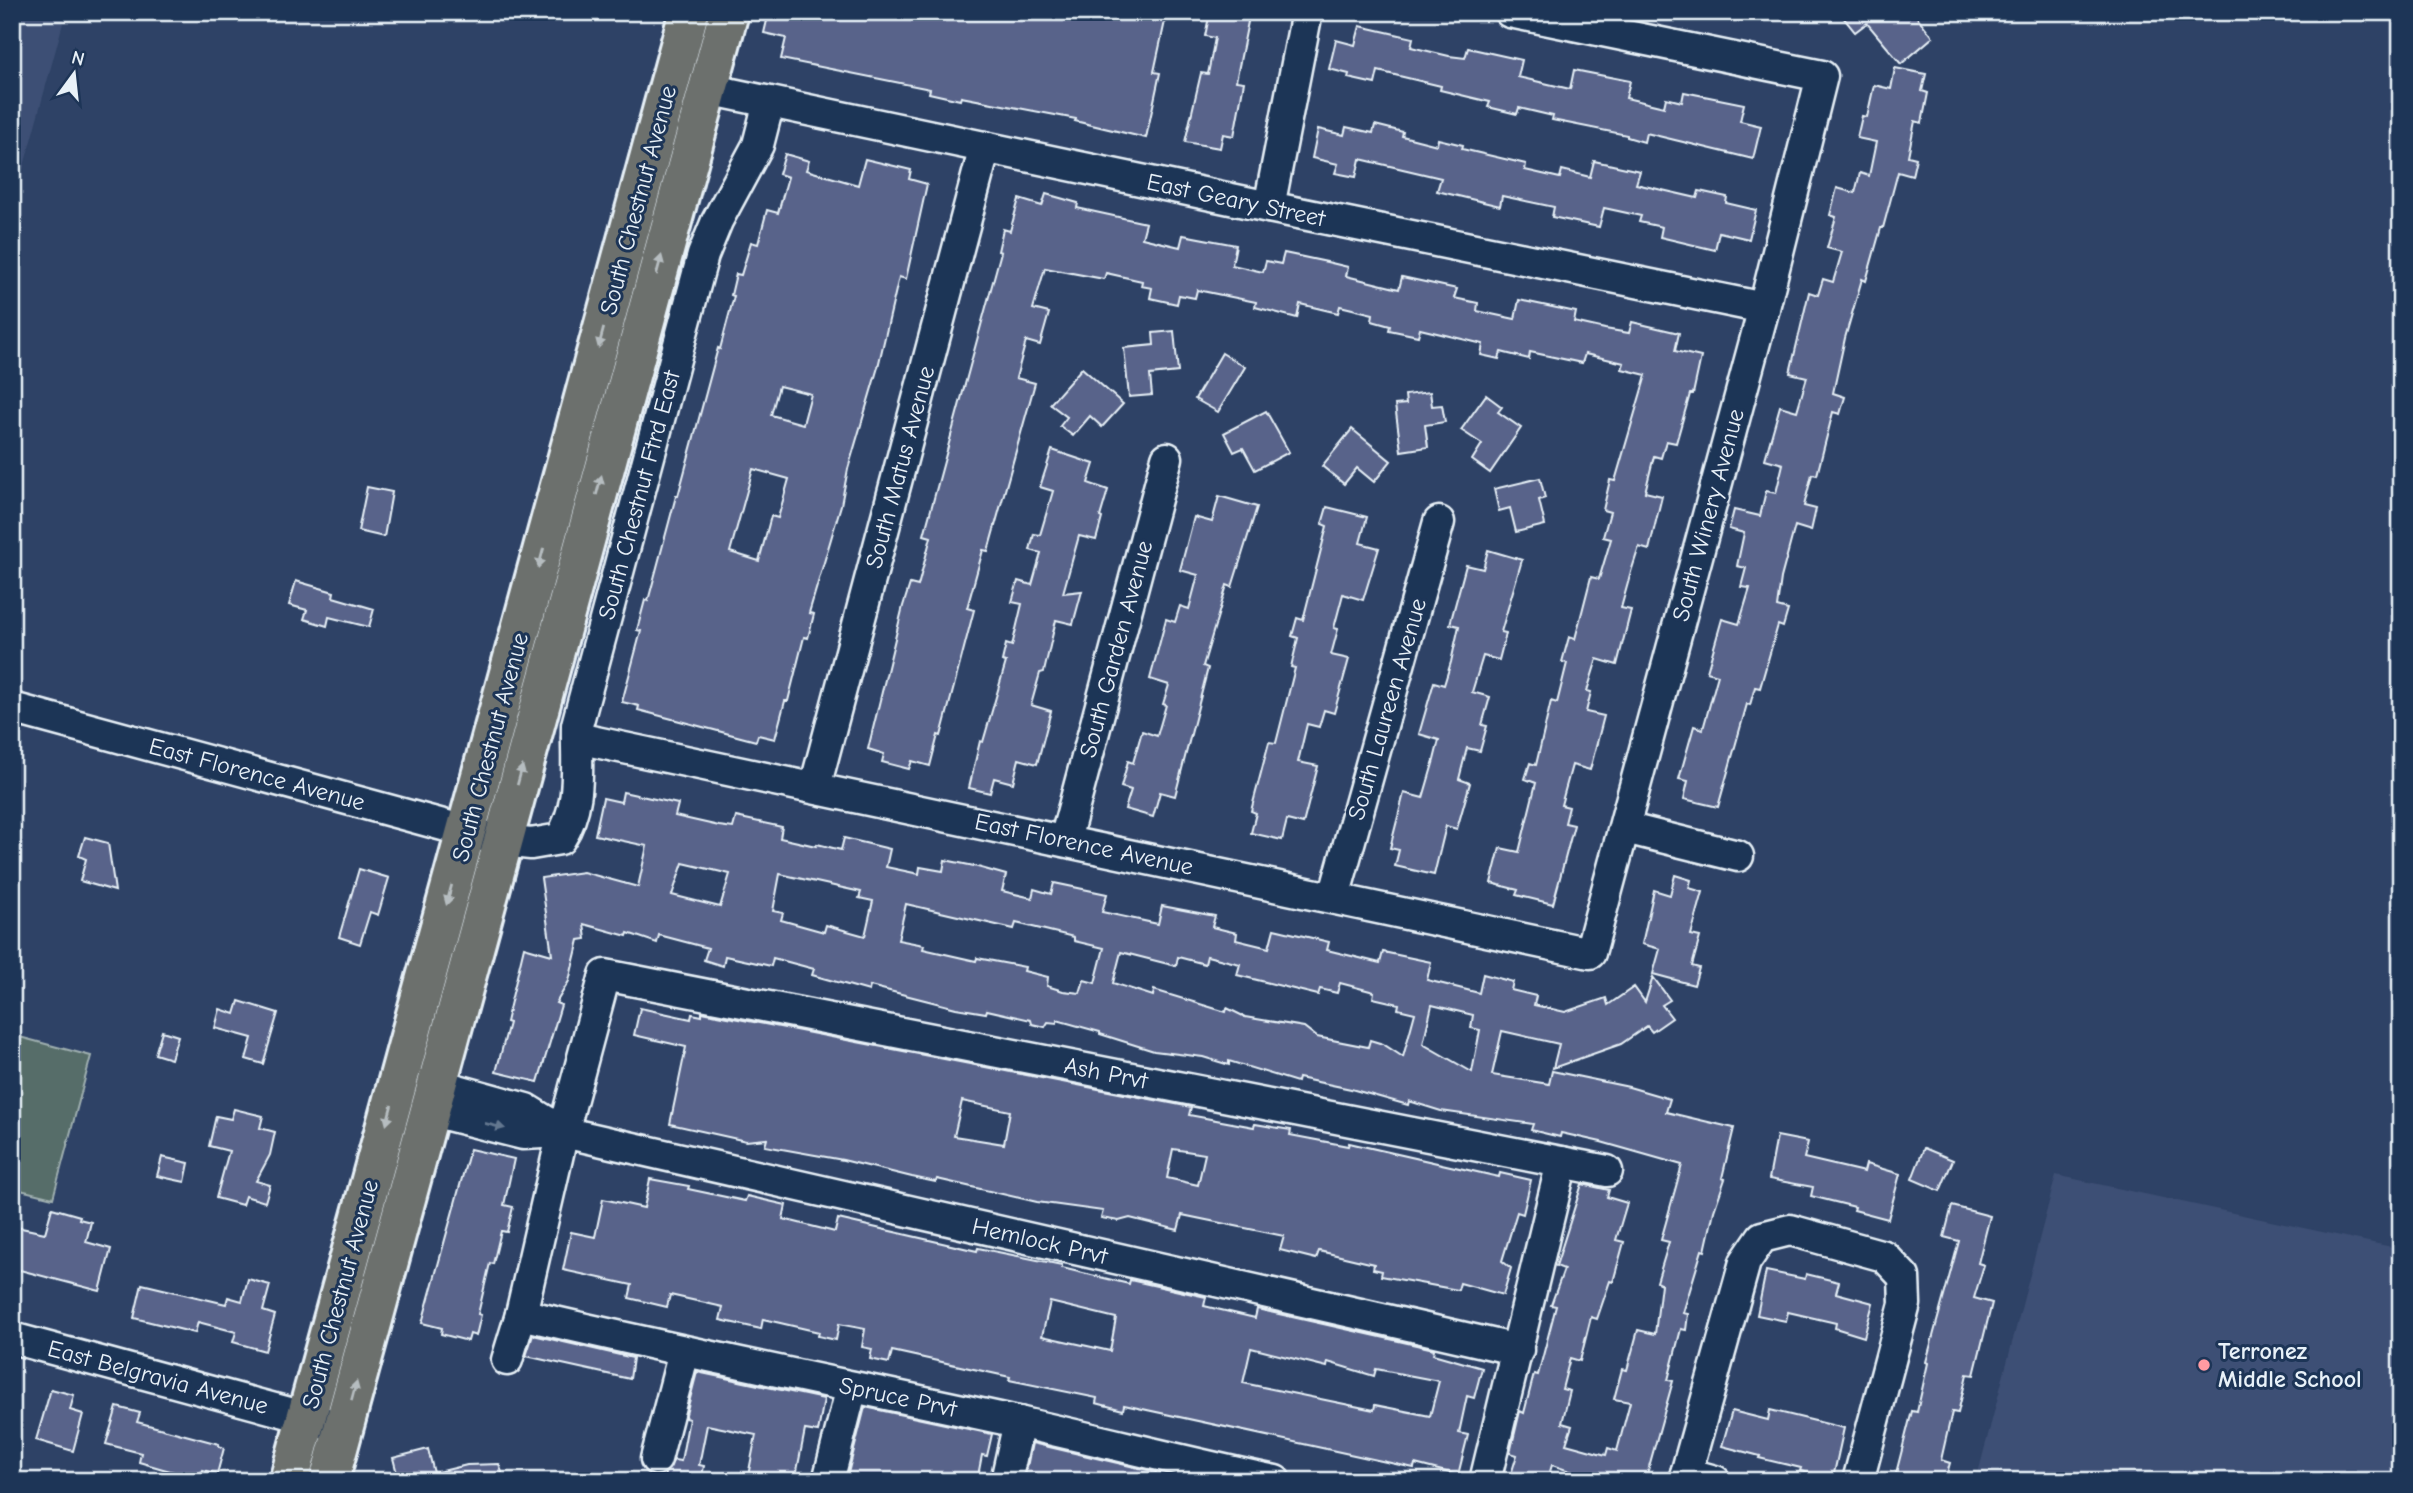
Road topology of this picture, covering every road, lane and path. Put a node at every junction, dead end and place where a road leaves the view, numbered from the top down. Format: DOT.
graph roads {
  1 [pos="689,12"];
  2 [pos="708,12"];
  3 [pos="729,12"];
  4 [pos="1307,12"];
  5 [pos="1510,12"];
  6 [pos="708,89"];
  7 [pos="769,102"];
  8 [pos="985,147"];
  9 [pos="1269,207"];
  10 [pos="1764,308"];
  11 [pos="1167,458"];
  12 [pos="1439,522"];
  13 [pos="12,708"];
  14 [pos="577,738"];
  15 [pos="815,787"];
  16 [pos="1625,828"];
  17 [pos="484,836"];
  18 [pos="1065,840"];
  19 [pos="1738,856"];
  20 [pos="1334,897"];
  21 [pos="1590,953"];
  22 [pos="432,1097"];
  23 [pos="563,1132"];
  24 [pos="1562,1162"];
  25 [pos="1607,1171"];
  26 [pos="521,1314"];
  27 [pos="14,1345"];
  28 [pos="1518,1350"];
  29 [pos="684,1352"];
  30 [pos="506,1360"];
  31 [pos="852,1387"];
  32 [pos="306,1417"];
  33 [pos="1019,1422"];
  34 [pos="344,1428"];
  35 [pos="656,1459"];
  36 [pos="1185,1471"];
  37 [pos="1695,1478"];
  38 [pos="289,1481"];
  39 [pos="329,1481"];
  40 [pos="828,1481"];
  41 [pos="1006,1481"];
  42 [pos="1275,1481"];
  43 [pos="1485,1481"];
  44 [pos="1858,1481"];
  1 -- 17 [label="main road, South Chestnut Avenue, one-way"];
  2 -- 6 [label="main road"];
  3 -- 6 [label="main road, South Chestnut Avenue"];
  4 -- 9 [label="street"];
  5 -- 10 [label="street, South Winery Avenue"];
  6 -- 7 [label="street, East Geary Street"];
  17 -- 6 [label="main road, South Chestnut Avenue, one-way"];
  7 -- 8 [label="street, East Geary Street"];
  7 -- 14 [label="street, South Chestnut Ftrd East"];
  8 -- 9 [label="street, East Geary Street"];
  8 -- 15 [label="street, South Matus Avenue"];
  9 -- 10 [label="street, East Geary Street"];
  10 -- 16 [label="street, South Winery Avenue"];
  11 -- 18 [label="street, South Garden Avenue"];
  12 -- 20 [label="street, South Laureen Avenue"];
  13 -- 17 [label="street, East Florence Avenue"];
  14 -- 15 [label="street, East Florence Avenue"];
  14 -- 17 [label="street, South Chestnut Ftrd East"];
  15 -- 18 [label="street, East Florence Avenue"];
  16 -- 19 [label="street"];
  16 -- 21 [label="street, South Winery Avenue"];
  17 -- 22 [label="main road, South Chestnut Avenue"];
  17 -- 32 [label="main road, South Chestnut Avenue, one-way"];
  18 -- 20 [label="street, East Florence Avenue"];
  20 -- 21 [label="street, East Florence Avenue"];
  22 -- 23 [label="street, Hemlock Prvt"];
  34 -- 22 [label="main road, South Chestnut Avenue, one-way"];
  23 -- 24 [label="street, Ash Prvt"];
  23 -- 26 [label="street"];
  23 -- 28 [label="street, Hemlock Prvt"];
  24 -- 25 [label="street, Ash Prvt"];
  24 -- 28 [label="street"];
  26 -- 29 [label="street, Spruce Prvt"];
  26 -- 30 [label="street"];
  27 -- 32 [label="street, East Belgravia Avenue"];
  28 -- 43 [label="street"];
  29 -- 31 [label="street, Spruce Prvt"];
  29 -- 35 [label="street"];
  31 -- 33 [label="street, Spruce Prvt"];
  31 -- 40 [label="street"];
  32 -- 34 [label="street, East Belgravia Avenue"];
  32 -- 38 [label="main road, South Chestnut Avenue"];
  33 -- 36 [label="street, Spruce Prvt"];
  33 -- 41 [label="street"];
  34 -- 39 [label="main road, South Chestnut Avenue"];
  36 -- 42 [label="street, Spruce Prvt"];
  37 -- 44 [label="street"];
}
